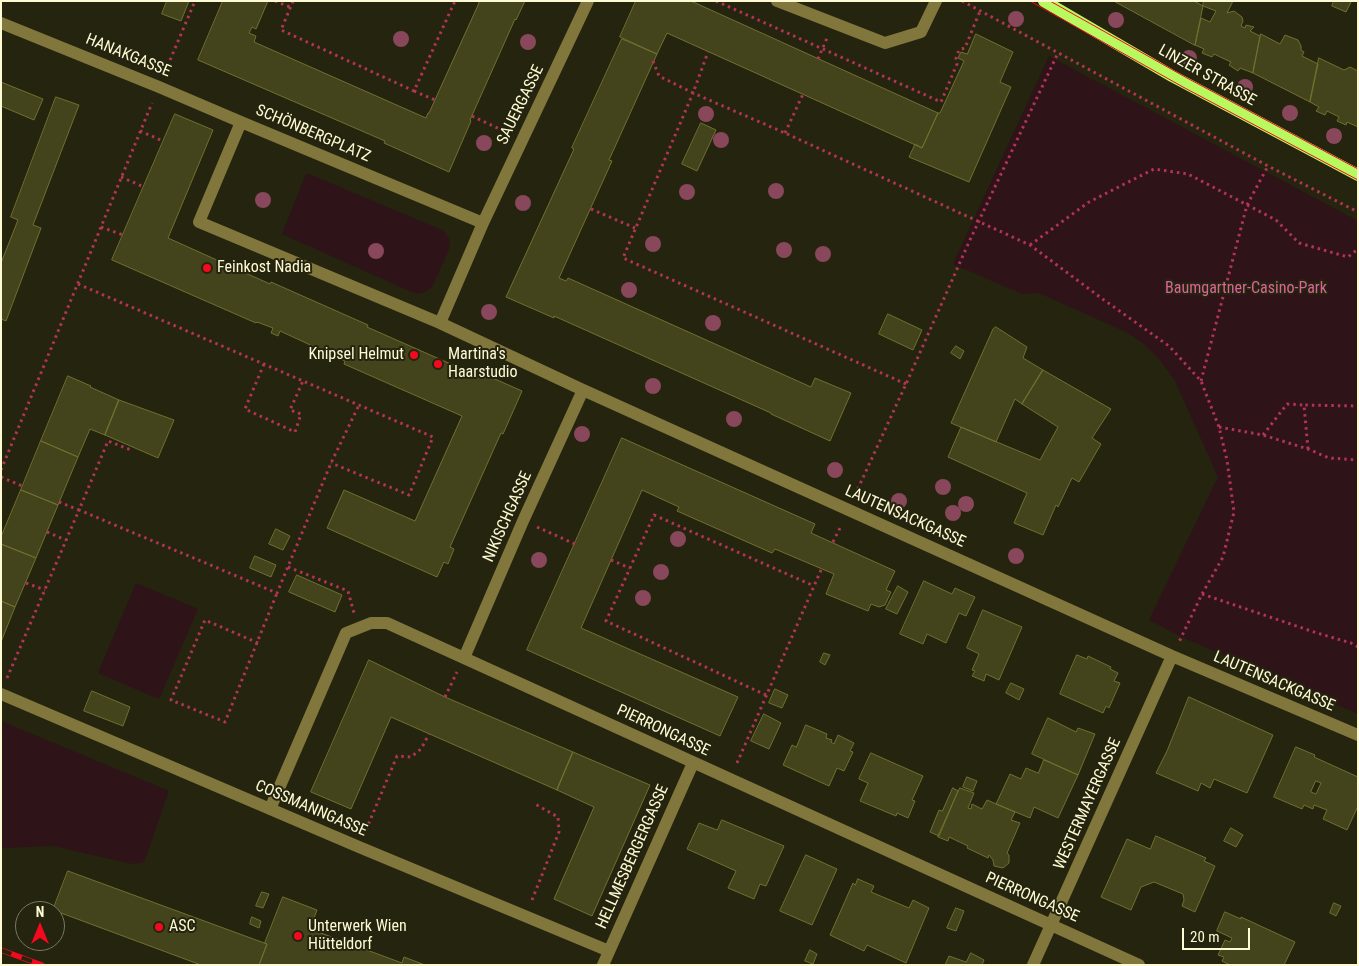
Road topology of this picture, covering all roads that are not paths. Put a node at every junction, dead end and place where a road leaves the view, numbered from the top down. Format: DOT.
graph roads {
  1 [pos="588,1"];
  2 [pos="777,1"];
  3 [pos="936,1"];
  4 [pos="1044,1"];
  5 [pos="1,22"];
  6 [pos="241,122"];
  7 [pos="1358,175"];
  8 [pos="483,223"];
  9 [pos="440,324"];
  10 [pos="583,390"];
  11 [pos="1172,656"];
  12 [pos="464,658"];
  13 [pos="3,689"];
  14 [pos="1358,735"];
  15 [pos="693,763"];
  16 [pos="270,808"];
  17 [pos="1051,925"];
  18 [pos="609,951"];
  19 [pos="603,965"];
  20 [pos="1033,965"];
  21 [pos="1140,965"];
  1 -- 8 [label="street, SAUERGASSE"];
  2 -- 3 [label="street"];
  4 -- 7 [label="main road, LINZER STRASSE"];
  5 -- 6 [label="street, HANAKGASSE"];
  6 -- 8 [label="street, SCHÖNBERGPLATZ"];
  6 -- 9 [label="street, SCHÖNBERGPLATZ"];
  8 -- 9 [label="street"];
  9 -- 10 [label="street, LAUTENSACKGASSE"];
  10 -- 11 [label="street, LAUTENSACKGASSE"];
  10 -- 12 [label="street, NIKISCHGASSE"];
  11 -- 14 [label="street, LAUTENSACKGASSE"];
  11 -- 17 [label="street, WESTERMAYERGASSE"];
  12 -- 15 [label="street, PIERRONGASSE"];
  12 -- 16 [label="street, PIERRONGASSE"];
  13 -- 16 [label="street, COSSMANNGASSE"];
  15 -- 17 [label="street, PIERRONGASSE"];
  15 -- 18 [label="street, HELLMESBERGERGASSE"];
  16 -- 18 [label="street, COSSMANNGASSE"];
  17 -- 20 [label="street, WESTERMAYERGASSE"];
  17 -- 21 [label="street, PIERRONGASSE"];
  18 -- 19 [label="street, HELLMESBERGERGASSE"];
}
